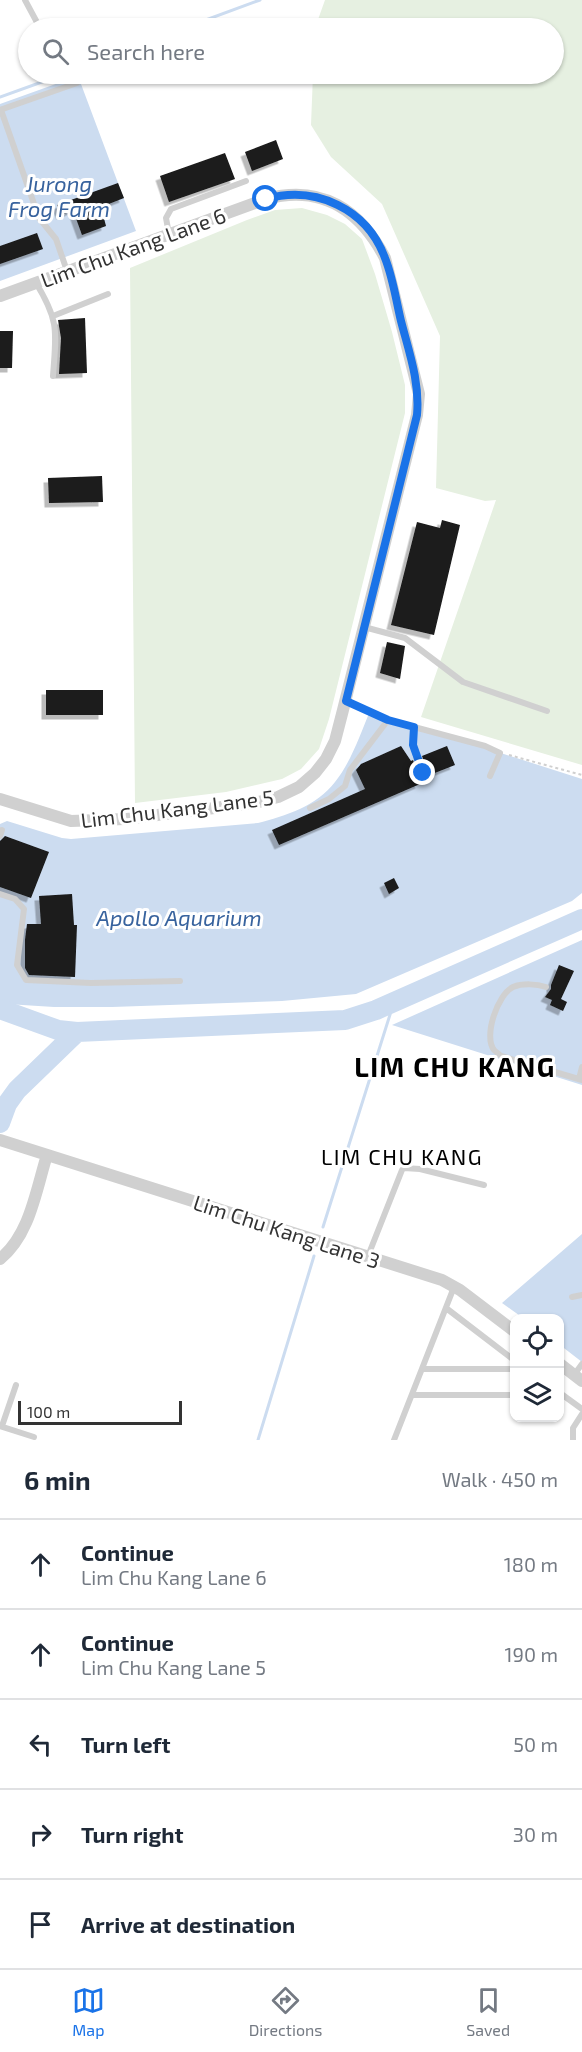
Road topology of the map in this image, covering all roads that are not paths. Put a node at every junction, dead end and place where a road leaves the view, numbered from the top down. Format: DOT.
graph roads {
  1 [pos="25,0"];
  2 [pos="35,18"];
  3 [pos="75,84"];
  4 [pos="1,110"];
  5 [pos="246,181"];
  6 [pos="169,234"];
  7 [pos="67,271"];
  8 [pos="35,283"];
  9 [pos="108,294"];
  10 [pos="0,296"];
  11 [pos="53,316"];
  12 [pos="53,376"];
  13 [pos="419,394"];
  14 [pos="364,627"];
  15 [pos="346,701"];
  16 [pos="547,711"];
  17 [pos="388,720"];
  18 [pos="414,727"];
  19 [pos="423,773"];
  20 [pos="490,776"];
  21 [pos="0,799"];
  22 [pos="310,808"];
  23 [pos="0,894"];
  24 [pos="180,981"];
  25 [pos="546,987"];
  26 [pos="582,1067"];
  27 [pos="581,1079"];
  28 [pos="0,1140"];
  29 [pos="47,1155"];
  30 [pos="484,1185"];
  31 [pos="368,1257"];
  32 [pos="0,1260"];
  33 [pos="454,1287"];
  34 [pos="582,1295"];
  35 [pos="572,1297"];
  36 [pos="446,1308"];
  37 [pos="510,1328"];
  38 [pos="510,1357"];
  39 [pos="582,1364"];
  40 [pos="564,1367"];
  41 [pos="422,1369"];
  42 [pos="510,1369"];
  43 [pos="578,1378"];
  44 [pos="16,1385"];
  45 [pos="412,1395"];
  46 [pos="510,1395"];
  47 [pos="564,1397"];
  48 [pos="582,1409"];
  49 [pos="582,1414"];
  50 [pos="1,1426"];
  51 [pos="34,1437"];
  52 [pos="394,1440"];
  53 [pos="573,1440"];
  1 -- 2 [label="lane"];
  3 -- 4 [label="lane"];
  4 -- 7 [label="lane"];
  5 -- 6 [label="lane"];
  6 -- 7 [label="street, Lim Chu Kang Lane 6"];
  6 -- 13 [label="street, Lim Chu Kang Lane 6"];
  7 -- 8 [label="street, Lim Chu Kang Lane 6"];
  8 -- 10 [label="street, Lim Chu Kang Lane 6"];
  8 -- 11 [label="lane"];
  9 -- 11 [label="lane"];
  11 -- 12 [label="lane"];
  13 -- 14 [label="street, Lim Chu Kang Lane 5"];
  14 -- 15 [label="street, Lim Chu Kang Lane 5"];
  14 -- 16 [label="lane"];
  15 -- 17 [label="lane"];
  15 -- 21 [label="street, Lim Chu Kang Lane 5"];
  17 -- 18 [label="lane"];
  17 -- 22 [label="lane"];
  18 -- 19 [label="lane"];
  18 -- 20 [label="lane"];
  23 -- 24 [label="lane"];
  25 -- 27 [label="lane"];
  26 -- 27 [label="lane"];
  28 -- 29 [label="street, Lim Chu Kang Lane 3"];
  29 -- 31 [label="street, Lim Chu Kang Lane 3"];
  29 -- 32 [label="street"];
  30 -- 31 [label="lane"];
  31 -- 33 [label="street, Lim Chu Kang Lane 3"];
  33 -- 36 [label="lane"];
  33 -- 37 [label="street, Lim Chu Kang Lane 3"];
  34 -- 35 [label="lane"];
  36 -- 38 [label="lane"];
  36 -- 41 [label="lane"];
  39 -- 43 [label="lane"];
  40 -- 43 [label="street"];
  41 -- 42 [label="lane"];
  41 -- 45 [label="lane"];
  44 -- 50 [label="lane"];
  45 -- 46 [label="lane"];
  45 -- 52 [label="lane"];
  47 -- 48 [label="lane"];
  49 -- 53 [label="lane"];
  50 -- 51 [label="lane"];
}
